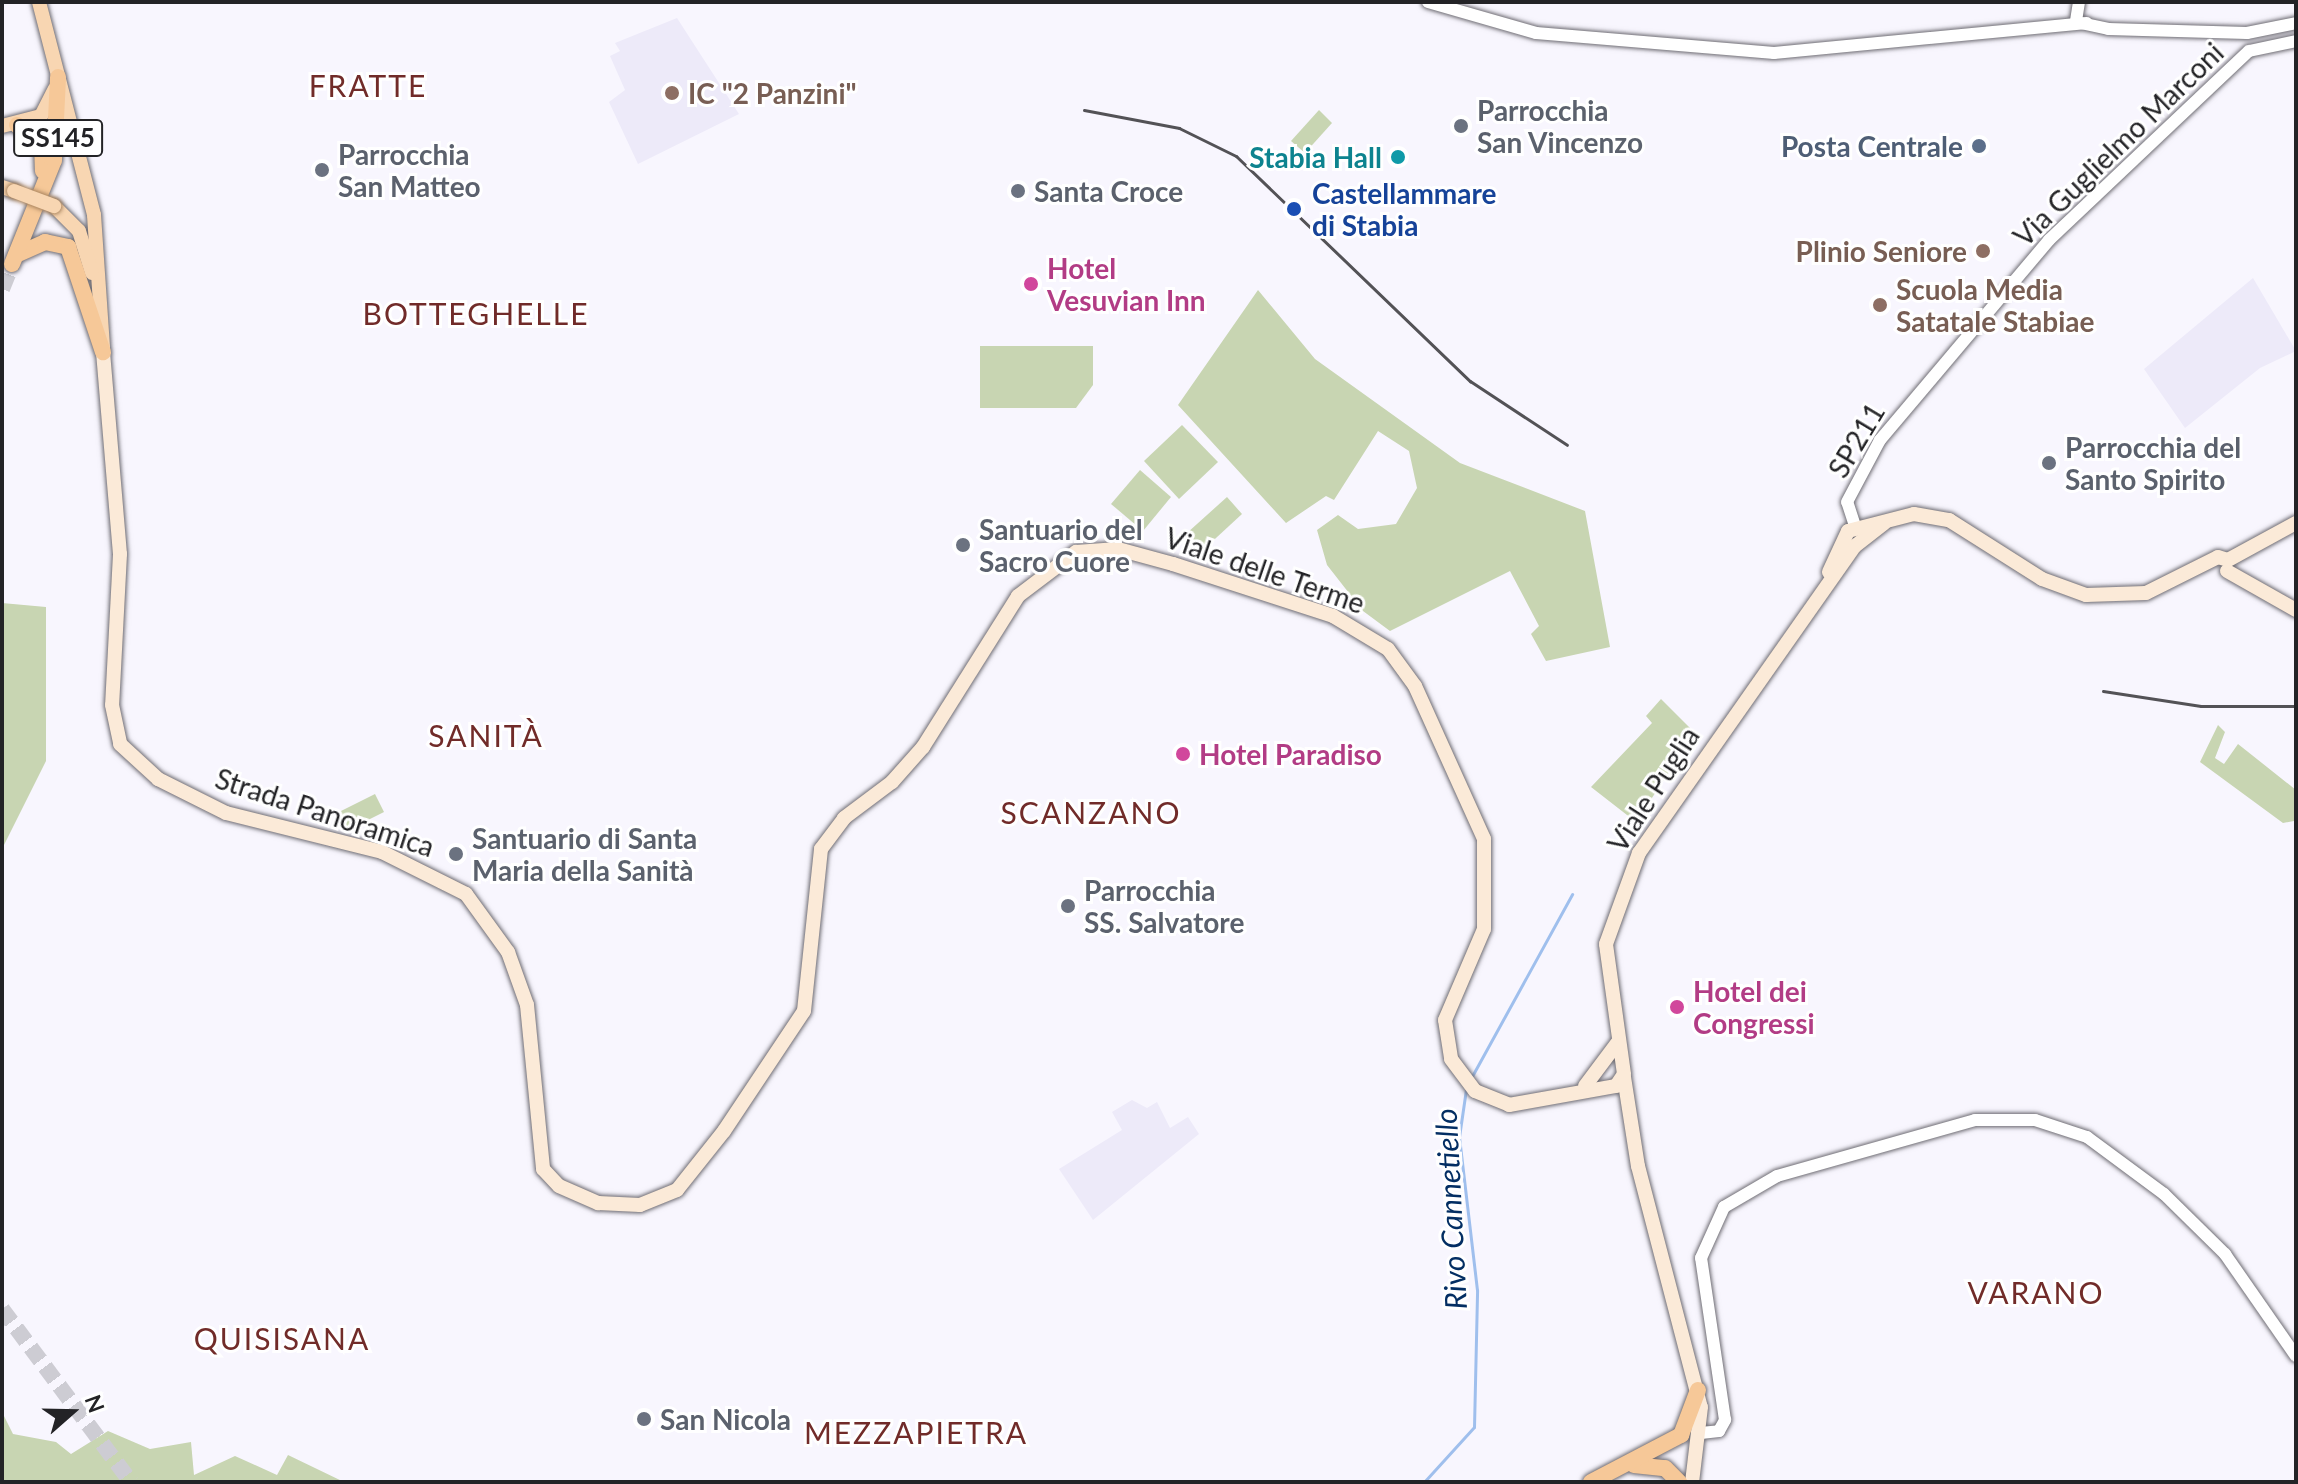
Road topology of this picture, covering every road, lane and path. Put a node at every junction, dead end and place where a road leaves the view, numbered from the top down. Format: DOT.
graph roads {
  1 [pos="39,2"];
  2 [pos="1428,2"];
  3 [pos="2079,2"];
  4 [pos="2081,23"];
  5 [pos="2296,23"];
  6 [pos="2275,29"];
  7 [pos="2247,33"];
  8 [pos="2296,41"];
  9 [pos="2280,45"];
  10 [pos="2249,51"];
  11 [pos="58,77"];
  12 [pos="10,126"];
  13 [pos="8,189"];
  14 [pos="48,201"];
  15 [pos="103,352"];
  16 [pos="1926,382"];
  17 [pos="2296,523"];
  18 [pos="1855,537"];
  19 [pos="2221,566"];
  20 [pos="2296,610"];
  21 [pos="980,656"];
  22 [pos="1613,1075"];
  23 [pos="2296,1356"];
  24 [pos="1698,1390"];
  25 [pos="1701,1433"];
  26 [pos="1629,1465"];
  27 [pos="1591,1482"];
  28 [pos="1679,1482"];
  29 [pos="1692,1482"];
  1 -- 11 [label="main road, SS145"];
  2 -- 4 [label="street"];
  3 -- 4 [label="street"];
  4 -- 7 [label="street"];
  5 -- 6 [label="street"];
  6 -- 7 [label="street"];
  6 -- 9 [label="street"];
  7 -- 10 [label="street"];
  8 -- 9 [label="street, Via Guglielmo Marconi"];
  9 -- 10 [label="street, Via Guglielmo Marconi"];
  10 -- 16 [label="street, Via Guglielmo Marconi"];
  11 -- 12 [label="main road"];
  11 -- 14 [label="highway, SS145"];
  11 -- 15 [label="main road"];
  12 -- 14 [label="highway"];
  13 -- 14 [label="main road, bridge"];
  14 -- 15 [label="main road"];
  14 -- 15 [label="highway, SS145"];
  15 -- 21 [label="main road, Strada Panoramica"];
  16 -- 18 [label="street, SP211"];
  17 -- 19 [label="main road"];
  18 -- 19 [label="main road"];
  18 -- 22 [label="main road, Viale Puglia"];
  19 -- 20 [label="main road"];
  21 -- 22 [label="main road, Viale delle Terme"];
  22 -- 24 [label="main road, Viale Puglia"];
  23 -- 25 [label="street"];
  24 -- 25 [label="main road, Viale Puglia"];
  24 -- 26 [label="highway"];
  25 -- 29 [label="main road, Viale Puglia"];
  26 -- 27 [label="highway"];
  26 -- 28 [label="highway"];
}
